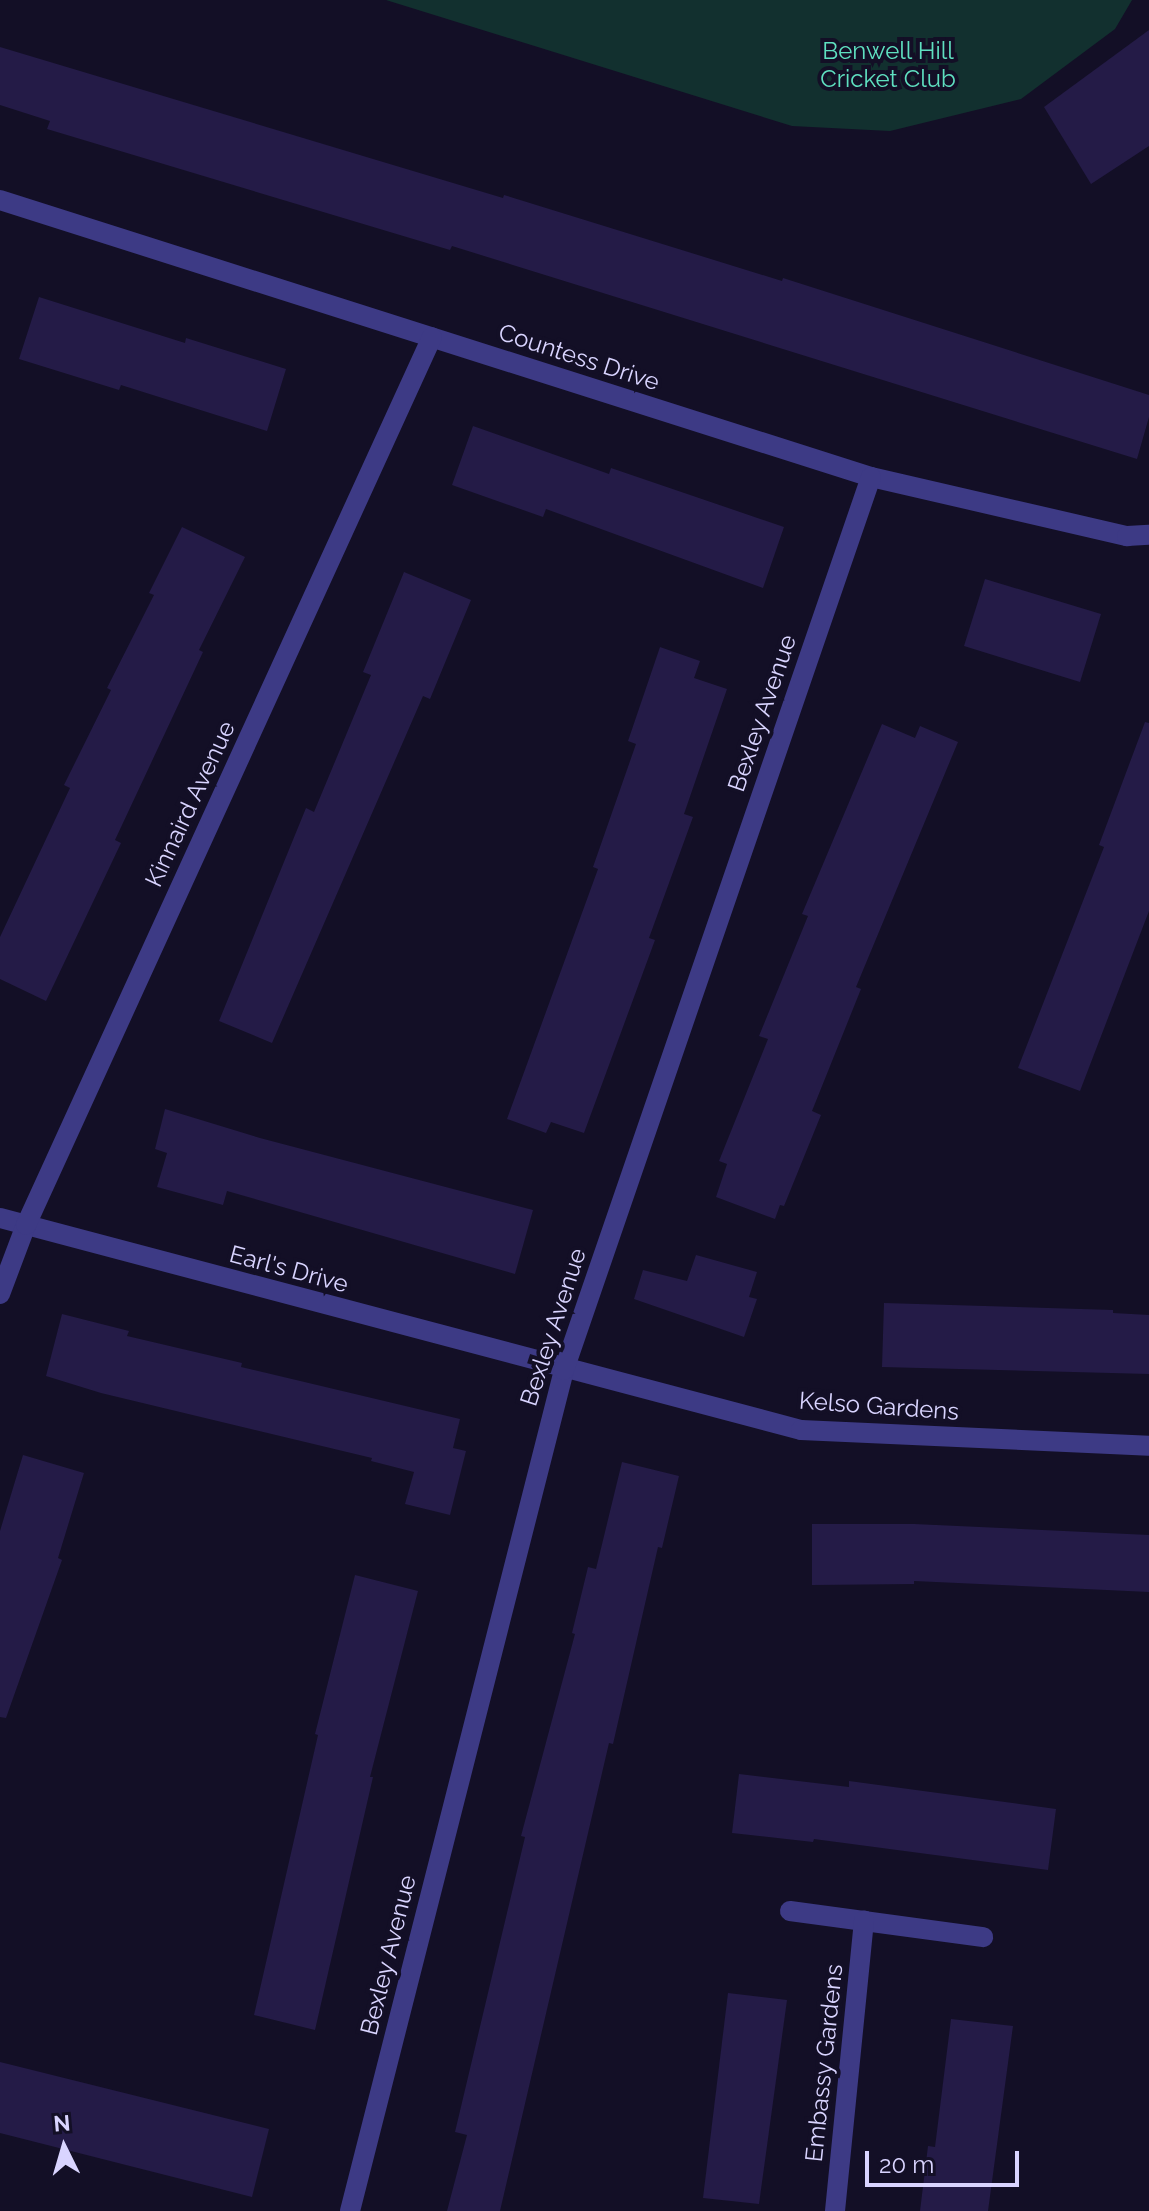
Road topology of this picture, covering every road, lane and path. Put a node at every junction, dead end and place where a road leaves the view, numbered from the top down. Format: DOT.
graph roads {
  1 [pos="0,200"];
  2 [pos="432,337"];
  3 [pos="871,477"];
  4 [pos="1149,535"];
  5 [pos="0,1218"];
  6 [pos="26,1225"];
  7 [pos="0,1294"];
  8 [pos="564,1370"];
  9 [pos="1149,1446"];
  10 [pos="790,1911"];
  11 [pos="864,1920"];
  12 [pos="983,1937"];
  13 [pos="350,2211"];
  14 [pos="835,2211"];
  1 -- 2 [label="street, Countess Drive"];
  2 -- 3 [label="street, Countess Drive"];
  2 -- 6 [label="street, Kinnaird Avenue"];
  3 -- 4 [label="street, Countess Drive"];
  3 -- 8 [label="street, Bexley Avenue"];
  5 -- 6 [label="street, Earl's Drive"];
  6 -- 7 [label="street, Kinnaird Avenue"];
  6 -- 8 [label="street, Earl's Drive"];
  8 -- 9 [label="street, Kelso Gardens"];
  8 -- 13 [label="street, Bexley Avenue"];
  10 -- 11 [label="street"];
  11 -- 12 [label="street"];
  11 -- 14 [label="street, Embassy Gardens"];
}
